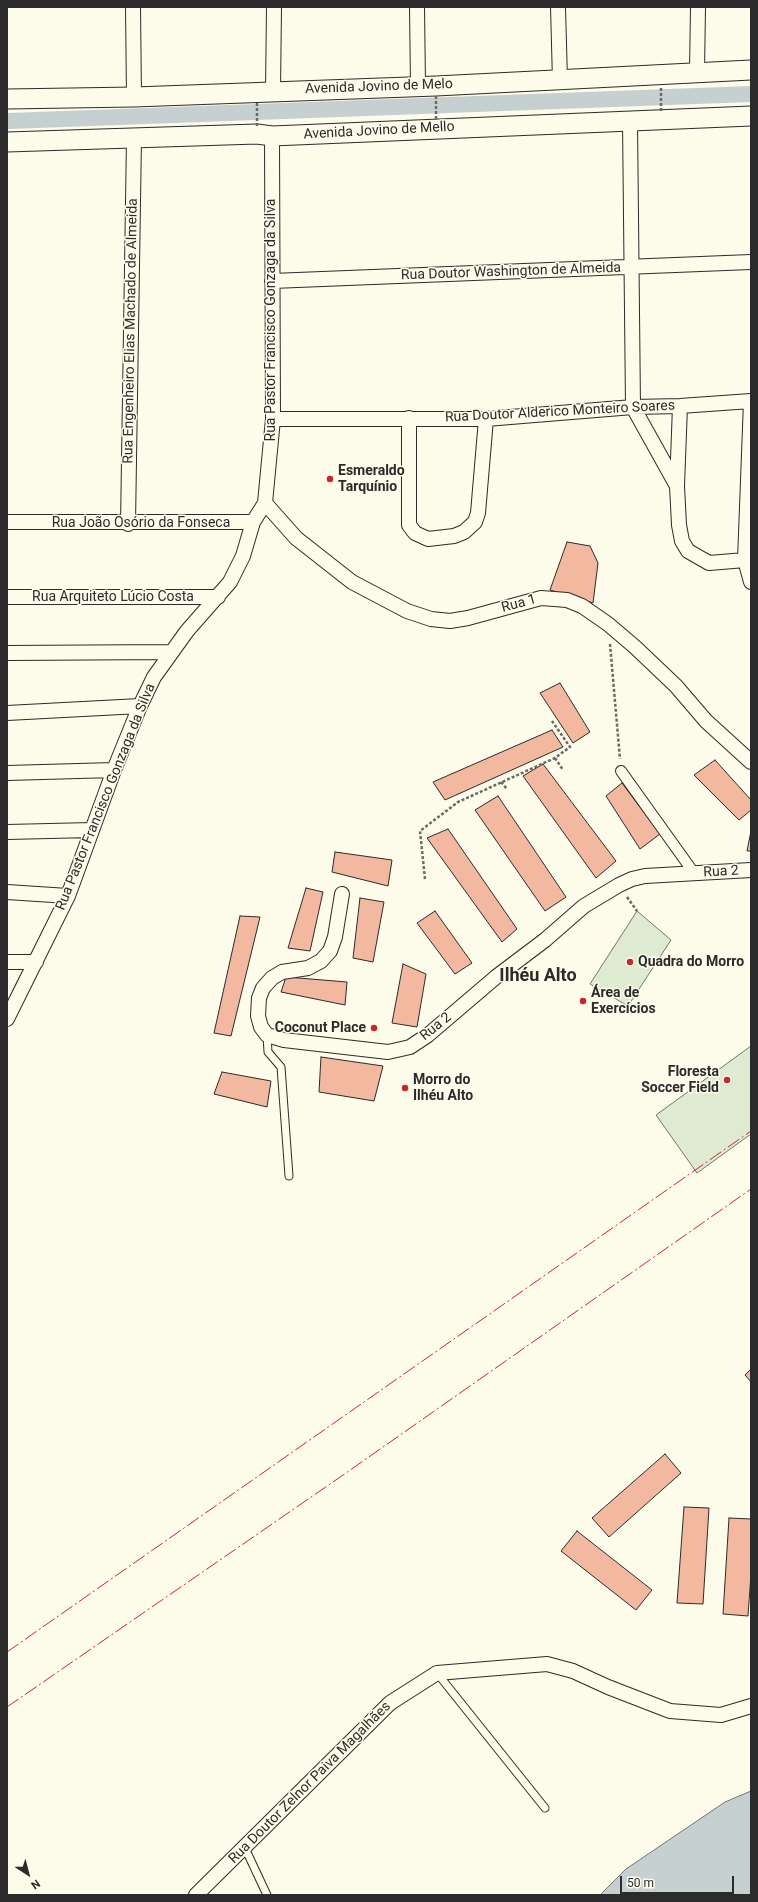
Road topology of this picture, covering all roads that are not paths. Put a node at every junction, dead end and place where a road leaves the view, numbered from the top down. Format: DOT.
graph roads {
  1 [pos="133,7"];
  2 [pos="274,7"];
  3 [pos="417,7"];
  4 [pos="558,7"];
  5 [pos="698,7"];
  6 [pos="751,70"];
  7 [pos="697,72"];
  8 [pos="560,81"];
  9 [pos="418,85"];
  10 [pos="273,91"];
  11 [pos="134,96"];
  12 [pos="7,99"];
  13 [pos="751,116"];
  14 [pos="630,121"];
  15 [pos="264,131"];
  16 [pos="134,138"];
  17 [pos="7,142"];
  18 [pos="751,262"];
  19 [pos="632,267"];
  20 [pos="272,281"];
  21 [pos="751,401"];
  22 [pos="680,406"];
  23 [pos="633,407"];
  24 [pos="409,418"];
  25 [pos="273,419"];
  26 [pos="486,419"];
  27 [pos="676,486"];
  28 [pos="265,503"];
  29 [pos="7,522"];
  30 [pos="254,522"];
  31 [pos="128,524"];
  32 [pos="745,560"];
  33 [pos="751,582"];
  34 [pos="7,597"];
  35 [pos="218,597"];
  36 [pos="170,652"];
  37 [pos="7,653"];
  38 [pos="140,706"];
  39 [pos="7,713"];
  40 [pos="751,762"];
  41 [pos="114,770"];
  42 [pos="621,771"];
  43 [pos="7,773"];
  44 [pos="92,830"];
  45 [pos="7,832"];
  46 [pos="751,870"];
  47 [pos="694,873"];
  48 [pos="7,892"];
  49 [pos="342,894"];
  50 [pos="68,896"];
  51 [pos="7,962"];
  52 [pos="36,962"];
  53 [pos="7,1019"];
  54 [pos="267,1035"];
  55 [pos="289,1176"];
  56 [pos="437,1673"];
  57 [pos="751,1706"];
  58 [pos="545,1808"];
  59 [pos="245,1848"];
  60 [pos="196,1895"];
  61 [pos="268,1895"];
  1 -- 11 [label="street"];
  2 -- 10 [label="street"];
  3 -- 9 [label="street"];
  4 -- 8 [label="street"];
  5 -- 7 [label="street"];
  6 -- 7 [label="main road, Avenida Jovino de Melo"];
  7 -- 8 [label="main road, Avenida Jovino de Melo"];
  8 -- 9 [label="main road, Avenida Jovino de Melo"];
  9 -- 10 [label="main road, Avenida Jovino de Melo"];
  10 -- 11 [label="main road, Avenida Jovino de Melo"];
  11 -- 12 [label="main road, Avenida Jovino de Melo"];
  13 -- 14 [label="main road, Avenida Jovino de Mello"];
  14 -- 15 [label="main road, Avenida Jovino de Mello"];
  14 -- 19 [label="street"];
  15 -- 16 [label="main road, Avenida Jovino de Mello"];
  15 -- 20 [label="street, Rua Pastor Francisco Gonzaga da Silva"];
  16 -- 17 [label="main road, Avenida Jovino de Mello"];
  16 -- 31 [label="street, Rua Engenheiro Elias Machado de Almeida"];
  18 -- 19 [label="street, Rua Doutor Washington de Almeida"];
  19 -- 20 [label="street, Rua Doutor Washington de Almeida"];
  19 -- 23 [label="street"];
  20 -- 25 [label="street, Rua Pastor Francisco Gonzaga da Silva"];
  21 -- 22 [label="street, Rua Doutor Alderico Monteiro Soares"];
  21 -- 32 [label="street"];
  22 -- 23 [label="street, Rua Doutor Alderico Monteiro Soares"];
  22 -- 27 [label="street"];
  23 -- 26 [label="street, Rua Doutor Alderico Monteiro Soares"];
  23 -- 27 [label="street"];
  24 -- 25 [label="street, Rua Doutor Alderico Monteiro Soares"];
  24 -- 26 [label="street, Rua Doutor Alderico Monteiro Soares"];
  24 -- 26 [label="street"];
  25 -- 28 [label="street, Rua Pastor Francisco Gonzaga da Silva"];
  27 -- 32 [label="street"];
  28 -- 30 [label="street"];
  28 -- 40 [label="street, Rua 1"];
  29 -- 31 [label="street, Rua João Osório da Fonseca"];
  30 -- 31 [label="street, Rua João Osório da Fonseca"];
  30 -- 35 [label="street, Rua Pastor Francisco Gonzaga da Silva"];
  32 -- 33 [label="street"];
  34 -- 35 [label="street, Rua Arquiteto Lúcio Costa"];
  35 -- 36 [label="street, Rua Pastor Francisco Gonzaga da Silva"];
  36 -- 37 [label="street"];
  36 -- 38 [label="street, Rua Pastor Francisco Gonzaga da Silva"];
  38 -- 39 [label="street"];
  38 -- 41 [label="street, Rua Pastor Francisco Gonzaga da Silva"];
  41 -- 43 [label="street"];
  41 -- 44 [label="street, Rua Pastor Francisco Gonzaga da Silva"];
  42 -- 47 [label="street"];
  44 -- 45 [label="street"];
  44 -- 50 [label="street, Rua Pastor Francisco Gonzaga da Silva"];
  46 -- 47 [label="street, Rua 2"];
  47 -- 54 [label="street, Rua 2"];
  48 -- 50 [label="street"];
  49 -- 54 [label="street"];
  50 -- 52 [label="street, Rua Pastor Francisco Gonzaga da Silva"];
  51 -- 52 [label="street"];
  52 -- 53 [label="street, Rua Pastor Francisco Gonzaga da Silva"];
  54 -- 55 [label="lane"];
  56 -- 57 [label="street, Rua Doutor Zelnor Paiva Magalhães"];
  56 -- 58 [label="lane"];
  56 -- 59 [label="street, Rua Doutor Zelnor Paiva Magalhães"];
  59 -- 60 [label="street, Rua Doutor Zelnor Paiva Magalhães"];
  59 -- 61 [label="lane"];
}
